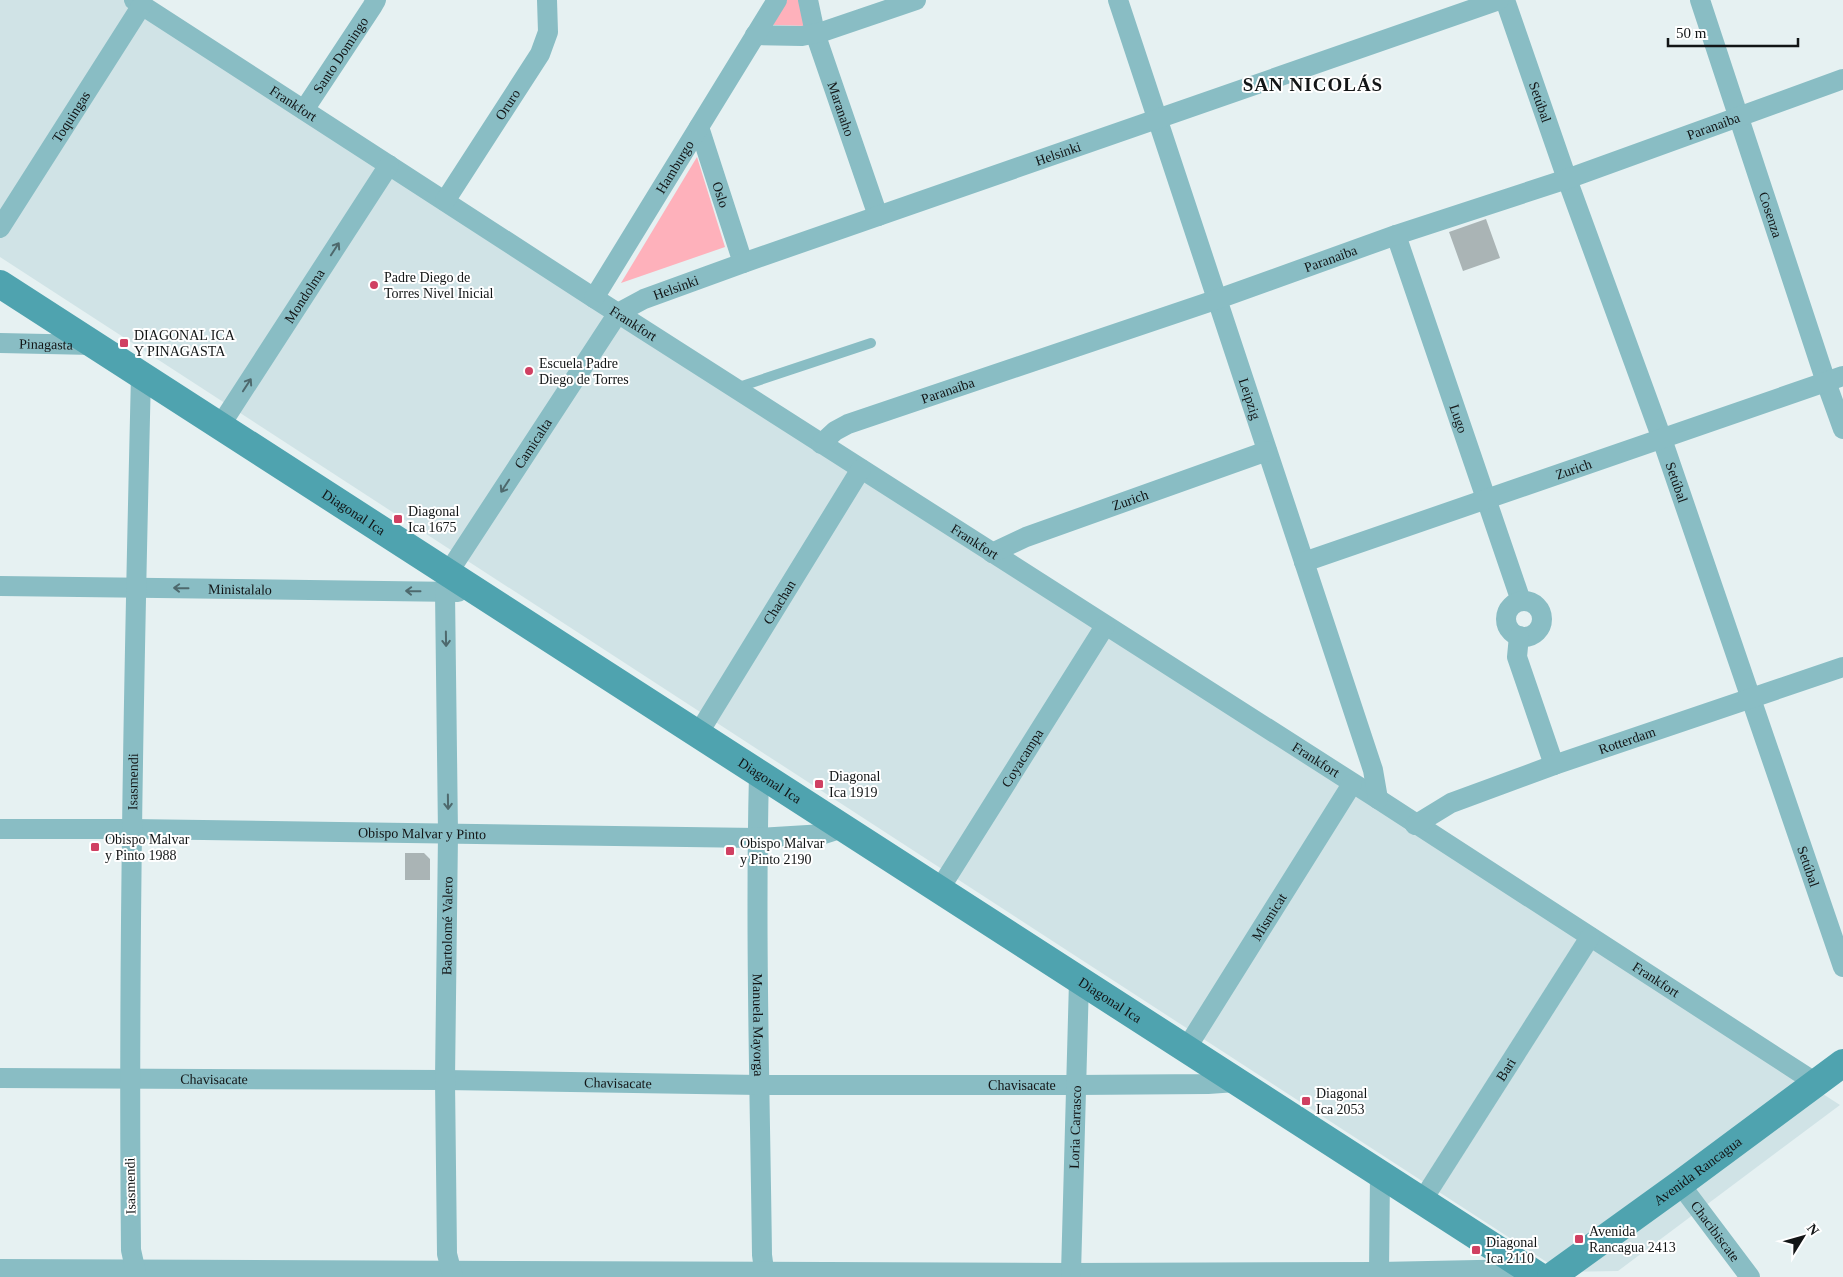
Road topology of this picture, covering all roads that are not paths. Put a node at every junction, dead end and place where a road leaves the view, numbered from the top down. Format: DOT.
graph roads {
  1 [pos="376,0"];
  2 [pos="547,0"];
  3 [pos="777,0"];
  4 [pos="808,0"];
  5 [pos="916,0"];
  6 [pos="1118,0"];
  7 [pos="1499,0"];
  8 [pos="1506,0"];
  9 [pos="1700,0"];
  10 [pos="138,2"];
  11 [pos="815,33"];
  12 [pos="755,35"];
  13 [pos="1843,79"];
  14 [pos="304,110"];
  15 [pos="1738,117"];
  16 [pos="1158,119"];
  17 [pos="699,127"];
  18 [pos="389,165"];
  19 [pos="1567,179"];
  20 [pos="445,201"];
  21 [pos="878,216"];
  22 [pos="0,228"];
  23 [pos="1396,235"];
  24 [pos="742,263"];
  25 [pos="0,284"];
  26 [pos="594,298"];
  27 [pos="1218,299"];
  28 [pos="618,313"];
  29 [pos="0,343"];
  30 [pos="871,343"];
  31 [pos="94,344"];
  32 [pos="141,375"];
  33 [pos="1834,379"];
  34 [pos="735,388"];
  35 [pos="220,426"];
  36 [pos="1843,429"];
  37 [pos="1662,439"];
  38 [pos="821,444"];
  39 [pos="1267,451"];
  40 [pos="861,469"];
  41 [pos="1487,499"];
  42 [pos="992,554"];
  43 [pos="1304,562"];
  44 [pos="447,582"];
  45 [pos="0,586"];
  46 [pos="136,587"];
  47 [pos="1522,601"];
  48 [pos="1105,626"];
  49 [pos="1518,636"];
  50 [pos="1843,667"];
  51 [pos="1751,699"];
  52 [pos="698,734"];
  53 [pos="1554,765"];
  54 [pos="759,774"];
  55 [pos="1352,784"];
  56 [pos="1378,799"];
  57 [pos="1415,825"];
  58 [pos="843,828"];
  59 [pos="0,829"];
  60 [pos="132,829"];
  61 [pos="448,834"];
  62 [pos="757,838"];
  63 [pos="939,890"];
  64 [pos="1590,937"];
  65 [pos="1843,967"];
  66 [pos="1079,980"];
  67 [pos="1186,1049"];
  68 [pos="1834,1075"];
  69 [pos="0,1078"];
  70 [pos="129,1079"];
  71 [pos="445,1080"];
  72 [pos="1236,1082"];
  73 [pos="759,1085"];
  74 [pos="1076,1085"];
  75 [pos="1380,1174"];
  76 [pos="1680,1184"];
  77 [pos="1422,1201"];
  78 [pos="0,1269"];
  79 [pos="1379,1272"];
  80 [pos="136,1273"];
  81 [pos="452,1274"];
  82 [pos="1077,1274"];
  83 [pos="1539,1274"];
  84 [pos="765,1275"];
  85 [pos="1750,1277"];
  1 -- 14 [label="street, Santo Domingo"];
  2 -- 20 [label="street, Oruro"];
  3 -- 12 [label="street, Hamburgo"];
  4 -- 11 [label="street, Maranaho"];
  5 -- 11 [label="street"];
  6 -- 16 [label="street, Leipzig"];
  7 -- 16 [label="street, Helsinki"];
  8 -- 19 [label="street, Setúbal"];
  9 -- 15 [label="street, Cosenza"];
  10 -- 14 [label="street, Frankfort"];
  10 -- 22 [label="street, Toquingas"];
  11 -- 12 [label="street"];
  11 -- 21 [label="street, Maranaho"];
  12 -- 17 [label="street, Hamburgo"];
  13 -- 15 [label="street, Paranaiba"];
  14 -- 18 [label="street, Frankfort"];
  15 -- 19 [label="street, Paranaiba"];
  15 -- 33 [label="street, Cosenza"];
  16 -- 21 [label="street, Helsinki"];
  16 -- 27 [label="street, Leipzig"];
  17 -- 24 [label="street, Oslo"];
  17 -- 26 [label="street, Hamburgo"];
  18 -- 20 [label="street, Frankfort"];
  35 -- 18 [label="street, Mondolma, one-way"];
  19 -- 23 [label="street, Paranaiba"];
  19 -- 37 [label="street, Setúbal"];
  20 -- 26 [label="street, Frankfort"];
  21 -- 24 [label="street, Helsinki"];
  23 -- 27 [label="street, Paranaiba"];
  23 -- 41 [label="street, Lugo"];
  24 -- 28 [label="street, Helsinki"];
  25 -- 31 [label="main road, Diagonal Ica"];
  26 -- 28 [label="street, Frankfort"];
  27 -- 38 [label="street, Paranaiba"];
  27 -- 39 [label="street, Leipzig"];
  28 -- 34 [label="street, Frankfort"];
  28 -- 44 [label="street, Camicalta, one-way"];
  29 -- 31 [label="street, Pinagasta"];
  30 -- 34 [label="lane"];
  31 -- 32 [label="main road, Diagonal Ica"];
  32 -- 35 [label="main road, Diagonal Ica"];
  32 -- 46 [label="street, Isasmendi"];
  33 -- 36 [label="street, Cosenza"];
  33 -- 37 [label="street, Zurich"];
  34 -- 38 [label="street, Frankfort"];
  35 -- 44 [label="main road, Diagonal Ica"];
  37 -- 41 [label="street, Zurich"];
  37 -- 51 [label="street, Setúbal"];
  38 -- 40 [label="street, Frankfort"];
  39 -- 42 [label="street, Zurich"];
  39 -- 43 [label="street, Leipzig"];
  40 -- 42 [label="street, Frankfort"];
  40 -- 52 [label="street, Chachan"];
  41 -- 43 [label="street, Zurich"];
  41 -- 47 [label="street, Lugo"];
  42 -- 48 [label="street, Frankfort"];
  43 -- 56 [label="street, Leipzig"];
  44 -- 46 [label="street, Ministalalo, one-way"];
  44 -- 52 [label="main road, Diagonal Ica"];
  44 -- 61 [label="street, Bartolomé Valero, one-way"];
  45 -- 46 [label="street, Ministalalo"];
  46 -- 60 [label="street, Isasmendi"];
  47 -- 49 [label="street"];
  47 -- 49 [label="street"];
  48 -- 55 [label="street, Frankfort"];
  48 -- 63 [label="street, Coyacampa"];
  49 -- 53 [label="street"];
  50 -- 51 [label="street, Rotterdam"];
  51 -- 53 [label="street, Rotterdam"];
  51 -- 65 [label="street, Setúbal"];
  52 -- 54 [label="main road, Diagonal Ica"];
  53 -- 57 [label="street, Rotterdam"];
  54 -- 58 [label="main road, Diagonal Ica"];
  54 -- 62 [label="street, Manuela Mayorga"];
  55 -- 56 [label="street, Frankfort"];
  55 -- 67 [label="street, Mismicat"];
  56 -- 57 [label="street, Frankfort"];
  57 -- 64 [label="street, Frankfort"];
  58 -- 62 [label="street, Obispo Malvar y Pinto"];
  58 -- 63 [label="main road, Diagonal Ica"];
  59 -- 60 [label="street, Obispo Malvar y Pinto"];
  60 -- 61 [label="street, Obispo Malvar y Pinto"];
  60 -- 70 [label="street, Isasmendi"];
  61 -- 62 [label="street, Obispo Malvar y Pinto"];
  61 -- 71 [label="street, Bartolomé Valero"];
  62 -- 73 [label="street, Manuela Mayorga"];
  63 -- 66 [label="main road, Diagonal Ica"];
  64 -- 68 [label="street, Frankfort"];
  64 -- 77 [label="street, Bari"];
  66 -- 67 [label="main road, Diagonal Ica"];
  66 -- 74 [label="street, Loria Carrasco"];
  67 -- 72 [label="main road, Diagonal Ica"];
  68 -- 76 [label="main road, Avenida Rancagua"];
  69 -- 70 [label="street, Chavisacate"];
  70 -- 71 [label="street, Chavisacate"];
  70 -- 80 [label="street, Isasmendi"];
  71 -- 73 [label="street, Chavisacate"];
  71 -- 81 [label="street, Bartolomé Valero"];
  72 -- 74 [label="street, Chavisacate"];
  72 -- 75 [label="main road, Diagonal Ica"];
  73 -- 74 [label="street, Chavisacate"];
  73 -- 84 [label="street, Manuela Mayorga"];
  74 -- 82 [label="street, Loria Carrasco"];
  75 -- 77 [label="main road, Diagonal Ica"];
  75 -- 79 [label="street"];
  76 -- 83 [label="main road, Avenida Rancagua"];
  76 -- 85 [label="street, Chacibiscate"];
  77 -- 83 [label="main road, Diagonal Ica"];
  78 -- 80 [label="street"];
  79 -- 82 [label="street"];
  79 -- 83 [label="street"];
  80 -- 81 [label="street"];
  81 -- 84 [label="street"];
  82 -- 84 [label="street"];
}
